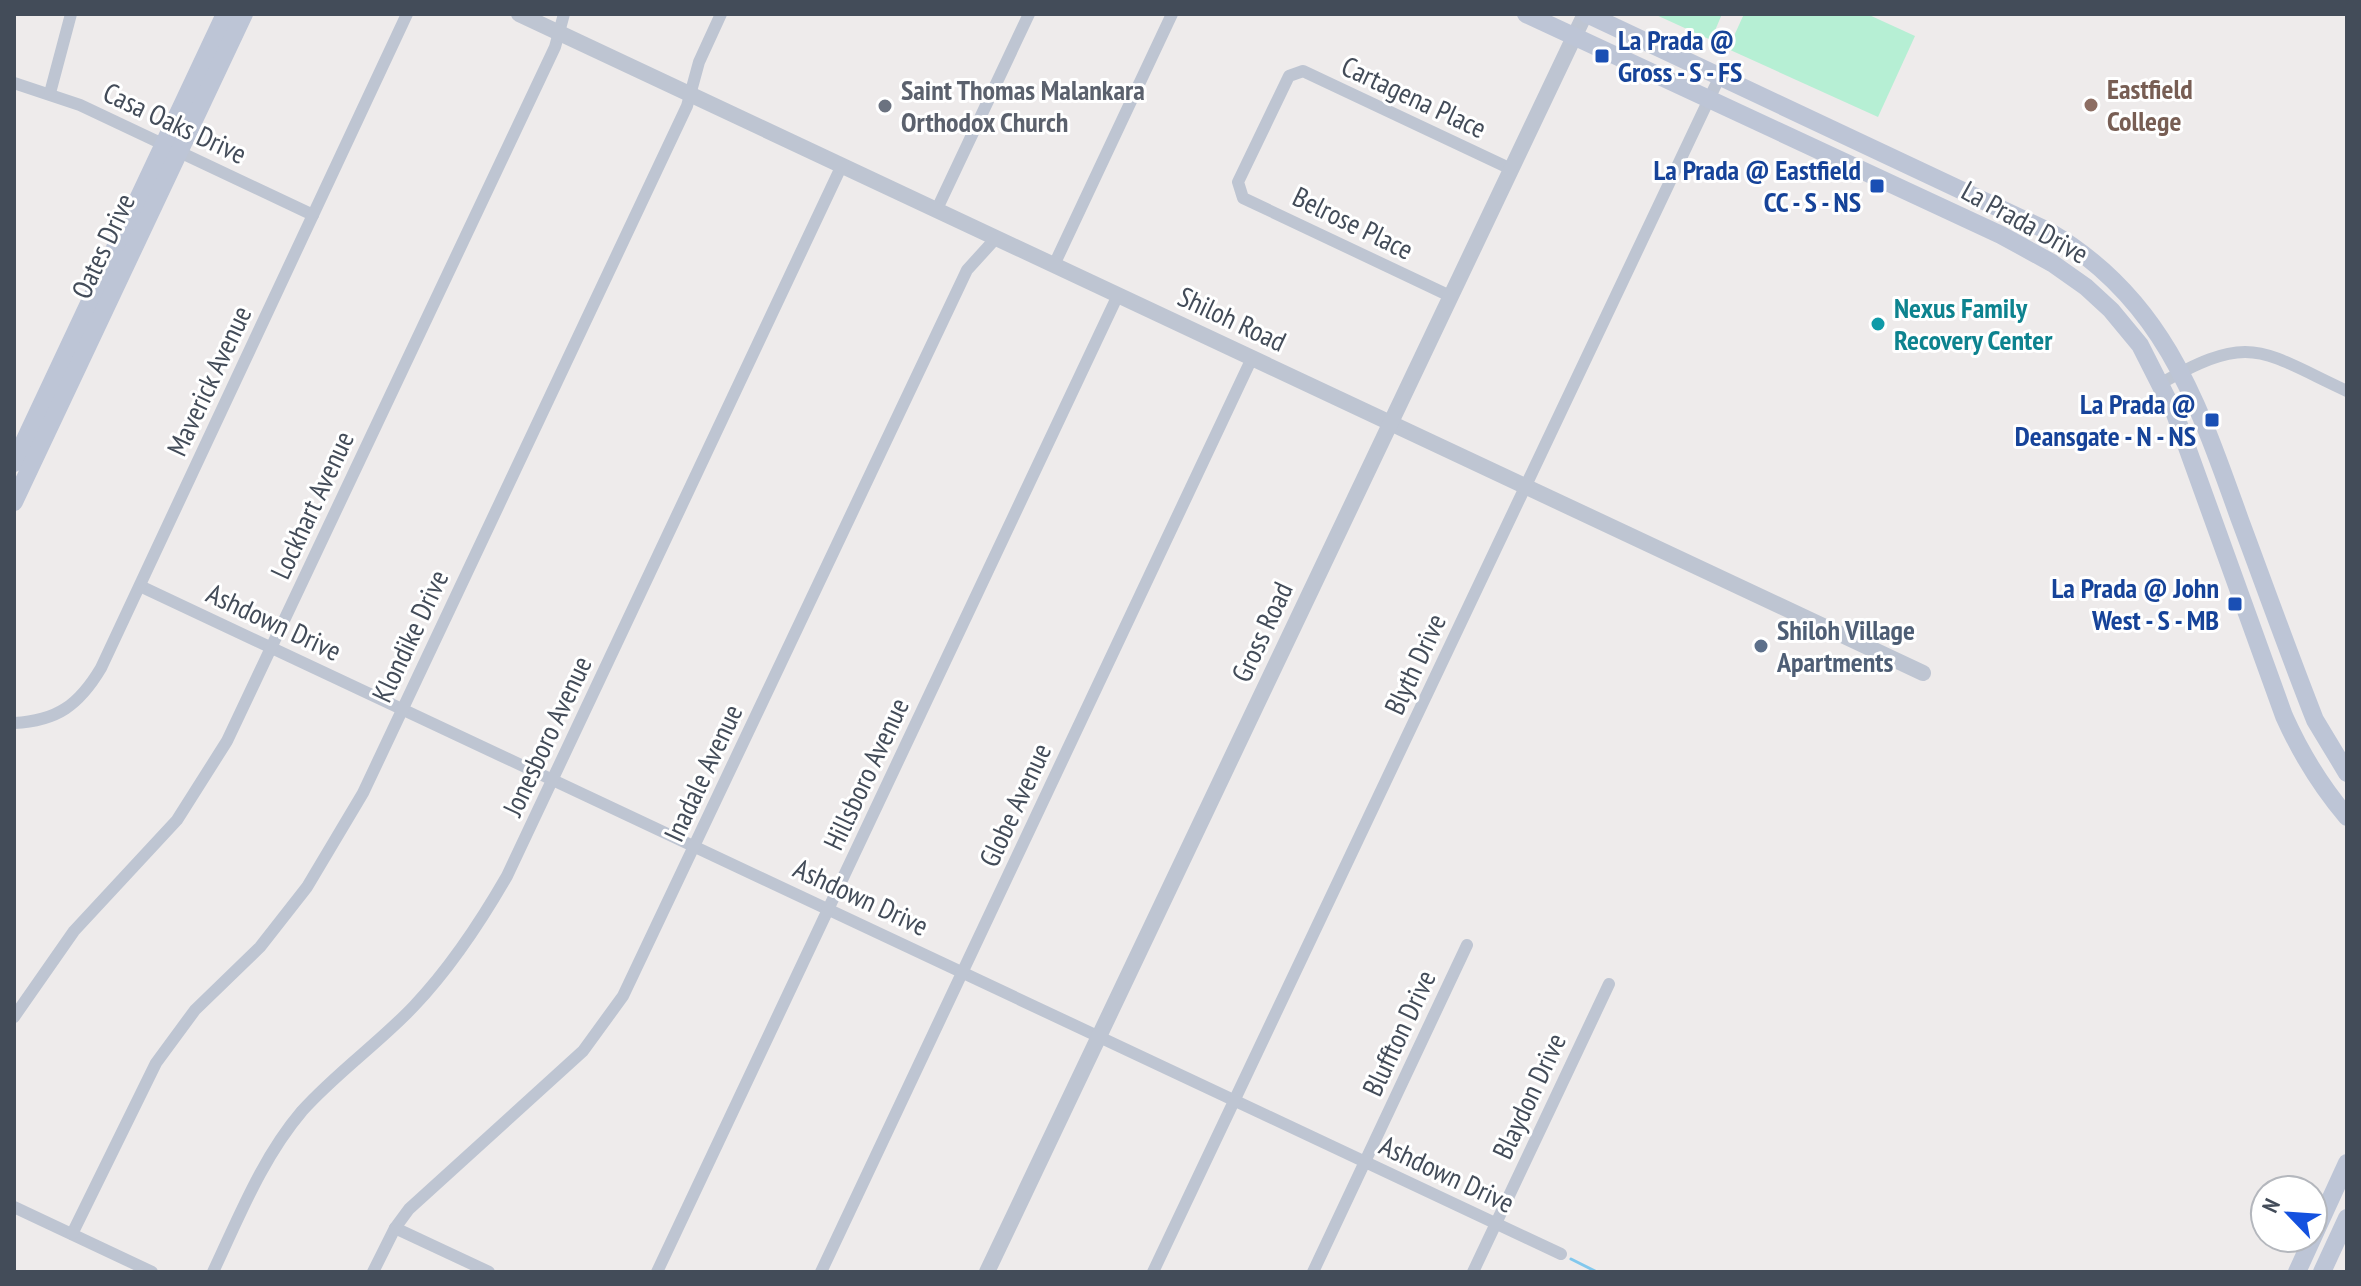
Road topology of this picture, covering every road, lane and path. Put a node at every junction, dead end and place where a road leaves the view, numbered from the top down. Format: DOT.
graph roads {
  1 [pos="71,14"];
  2 [pos="225,14"];
  3 [pos="244,14"];
  4 [pos="407,14"];
  5 [pos="519,14"];
  6 [pos="564,14"];
  7 [pos="721,14"];
  8 [pos="1029,14"];
  9 [pos="1172,14"];
  10 [pos="1526,14"];
  11 [pos="1586,14"];
  12 [pos="559,33"];
  13 [pos="1575,36"];
  14 [pos="1720,76"];
  15 [pos="14,83"];
  16 [pos="50,93"];
  17 [pos="690,94"];
  18 [pos="1709,98"];
  19 [pos="172,147"];
  20 [pos="842,165"];
  21 [pos="1511,169"];
  22 [pos="1923,171"];
  23 [pos="1238,191"];
  24 [pos="1912,194"];
  25 [pos="937,209"];
  26 [pos="313,215"];
  27 [pos="997,237"];
  28 [pos="2068,243"];
  29 [pos="2052,263"];
  30 [pos="1054,265"];
  31 [pos="1118,295"];
  32 [pos="1450,296"];
  33 [pos="1252,358"];
  34 [pos="2183,371"];
  35 [pos="2160,384"];
  36 [pos="2347,391"];
  37 [pos="1391,422"];
  38 [pos="14,463"];
  39 [pos="1526,486"];
  40 [pos="14,502"];
  41 [pos="140,586"];
  42 [pos="272,647"];
  43 [pos="2288,651"];
  44 [pos="2263,660"];
  45 [pos="1923,673"];
  46 [pos="402,709"];
  47 [pos="14,723"];
  48 [pos="2347,773"];
  49 [pos="553,779"];
  50 [pos="2347,817"];
  51 [pos="695,845"];
  52 [pos="829,909"];
  53 [pos="1467,945"];
  54 [pos="963,971"];
  55 [pos="1609,984"];
  56 [pos="14,1017"];
  57 [pos="1099,1035"];
  58 [pos="1235,1099"];
  59 [pos="1365,1161"];
  60 [pos="2347,1163"];
  61 [pos="2329,1203"];
  62 [pos="14,1207"];
  63 [pos="2347,1218"];
  64 [pos="1496,1223"];
  65 [pos="395,1228"];
  66 [pos="72,1234"];
  67 [pos="2329,1235"];
  68 [pos="2337,1239"];
  69 [pos="1561,1254"];
  70 [pos="152,1272"];
  71 [pos="213,1272"];
  72 [pos="373,1272"];
  73 [pos="489,1272"];
  74 [pos="657,1272"];
  75 [pos="821,1272"];
  76 [pos="987,1272"];
  77 [pos="1153,1272"];
  78 [pos="1313,1272"];
  79 [pos="1473,1272"];
  80 [pos="2322,1272"];
  1 -- 16 [label="street"];
  2 -- 19 [label="main road, Oates Drive"];
  3 -- 19 [label="main road, Oates Drive"];
  4 -- 26 [label="street, Maverick Avenue"];
  5 -- 12 [label="street, Shiloh Road"];
  6 -- 12 [label="street, Lockhart Avenue"];
  7 -- 17 [label="street, Klondike Drive"];
  8 -- 25 [label="street"];
  9 -- 30 [label="street"];
  10 -- 13 [label="main road, La Prada Drive"];
  11 -- 13 [label="street, Gross Road"];
  11 -- 14 [label="main road, La Prada Drive"];
  12 -- 17 [label="street, Shiloh Road"];
  12 -- 42 [label="street, Lockhart Avenue"];
  13 -- 18 [label="main road, La Prada Drive"];
  13 -- 21 [label="street, Gross Road"];
  14 -- 18 [label="street, Blyth Drive"];
  14 -- 22 [label="main road, La Prada Drive"];
  15 -- 16 [label="street, Casa Oaks Drive"];
  16 -- 19 [label="street, Casa Oaks Drive"];
  17 -- 20 [label="street, Shiloh Road"];
  17 -- 46 [label="street, Klondike Drive"];
  18 -- 24 [label="main road, La Prada Drive"];
  18 -- 39 [label="street, Blyth Drive"];
  19 -- 26 [label="street, Casa Oaks Drive"];
  19 -- 38 [label="main road, Oates Drive"];
  19 -- 40 [label="main road, Oates Drive"];
  20 -- 25 [label="street, Shiloh Road"];
  20 -- 49 [label="street, Jonesboro Avenue"];
  21 -- 23 [label="street, Cartagena Place"];
  21 -- 32 [label="street, Gross Road"];
  22 -- 24 [label="main road"];
  22 -- 28 [label="main road, La Prada Drive"];
  23 -- 32 [label="street, Belrose Place"];
  24 -- 29 [label="main road, La Prada Drive"];
  25 -- 27 [label="street, Shiloh Road"];
  26 -- 41 [label="street, Maverick Avenue"];
  27 -- 30 [label="street, Shiloh Road"];
  27 -- 51 [label="street, Inadale Avenue"];
  28 -- 29 [label="main road"];
  28 -- 34 [label="main road, La Prada Drive"];
  29 -- 35 [label="main road, La Prada Drive"];
  30 -- 31 [label="street, Shiloh Road"];
  31 -- 33 [label="street, Shiloh Road"];
  31 -- 52 [label="street, Hillsboro Avenue"];
  32 -- 37 [label="street, Gross Road"];
  33 -- 37 [label="street, Shiloh Road"];
  33 -- 54 [label="street, Globe Avenue"];
  34 -- 35 [label="street"];
  34 -- 36 [label="street"];
  34 -- 43 [label="main road"];
  35 -- 44 [label="main road, La Prada Drive"];
  37 -- 39 [label="street, Shiloh Road"];
  37 -- 57 [label="street, Gross Road"];
  39 -- 45 [label="street, Shiloh Road"];
  39 -- 58 [label="street, Blyth Drive"];
  41 -- 42 [label="street, Ashdown Drive"];
  41 -- 47 [label="street, Maverick Avenue"];
  42 -- 46 [label="street, Ashdown Drive"];
  42 -- 56 [label="street, Lockhart Avenue"];
  43 -- 44 [label="main road"];
  43 -- 48 [label="main road"];
  44 -- 50 [label="main road, La Prada Drive"];
  46 -- 49 [label="street, Ashdown Drive"];
  46 -- 66 [label="street, Klondike Drive"];
  49 -- 51 [label="street, Ashdown Drive"];
  49 -- 71 [label="street, Jonesboro Avenue"];
  51 -- 52 [label="street, Ashdown Drive"];
  51 -- 65 [label="street, Inadale Avenue"];
  52 -- 54 [label="street, Ashdown Drive"];
  52 -- 74 [label="street, Hillsboro Avenue"];
  53 -- 59 [label="street, Bluffton Drive"];
  54 -- 57 [label="street, Ashdown Drive"];
  54 -- 75 [label="street, Globe Avenue"];
  55 -- 64 [label="street, Blaydon Drive"];
  57 -- 58 [label="street, Ashdown Drive"];
  57 -- 76 [label="street, Gross Road"];
  58 -- 59 [label="street, Ashdown Drive"];
  58 -- 77 [label="street, Blyth Drive"];
  59 -- 64 [label="street, Ashdown Drive"];
  59 -- 78 [label="street, Bluffton Drive"];
  60 -- 61 [label="main road"];
  62 -- 66 [label="street"];
  63 -- 68 [label="main road"];
  64 -- 69 [label="street, Ashdown Drive"];
  64 -- 79 [label="street, Blaydon Drive"];
  65 -- 72 [label="street, Inadale Avenue"];
  65 -- 73 [label="street"];
  66 -- 70 [label="street"];
  67 -- 68 [label="main road"];
  68 -- 80 [label="main road"];
}
